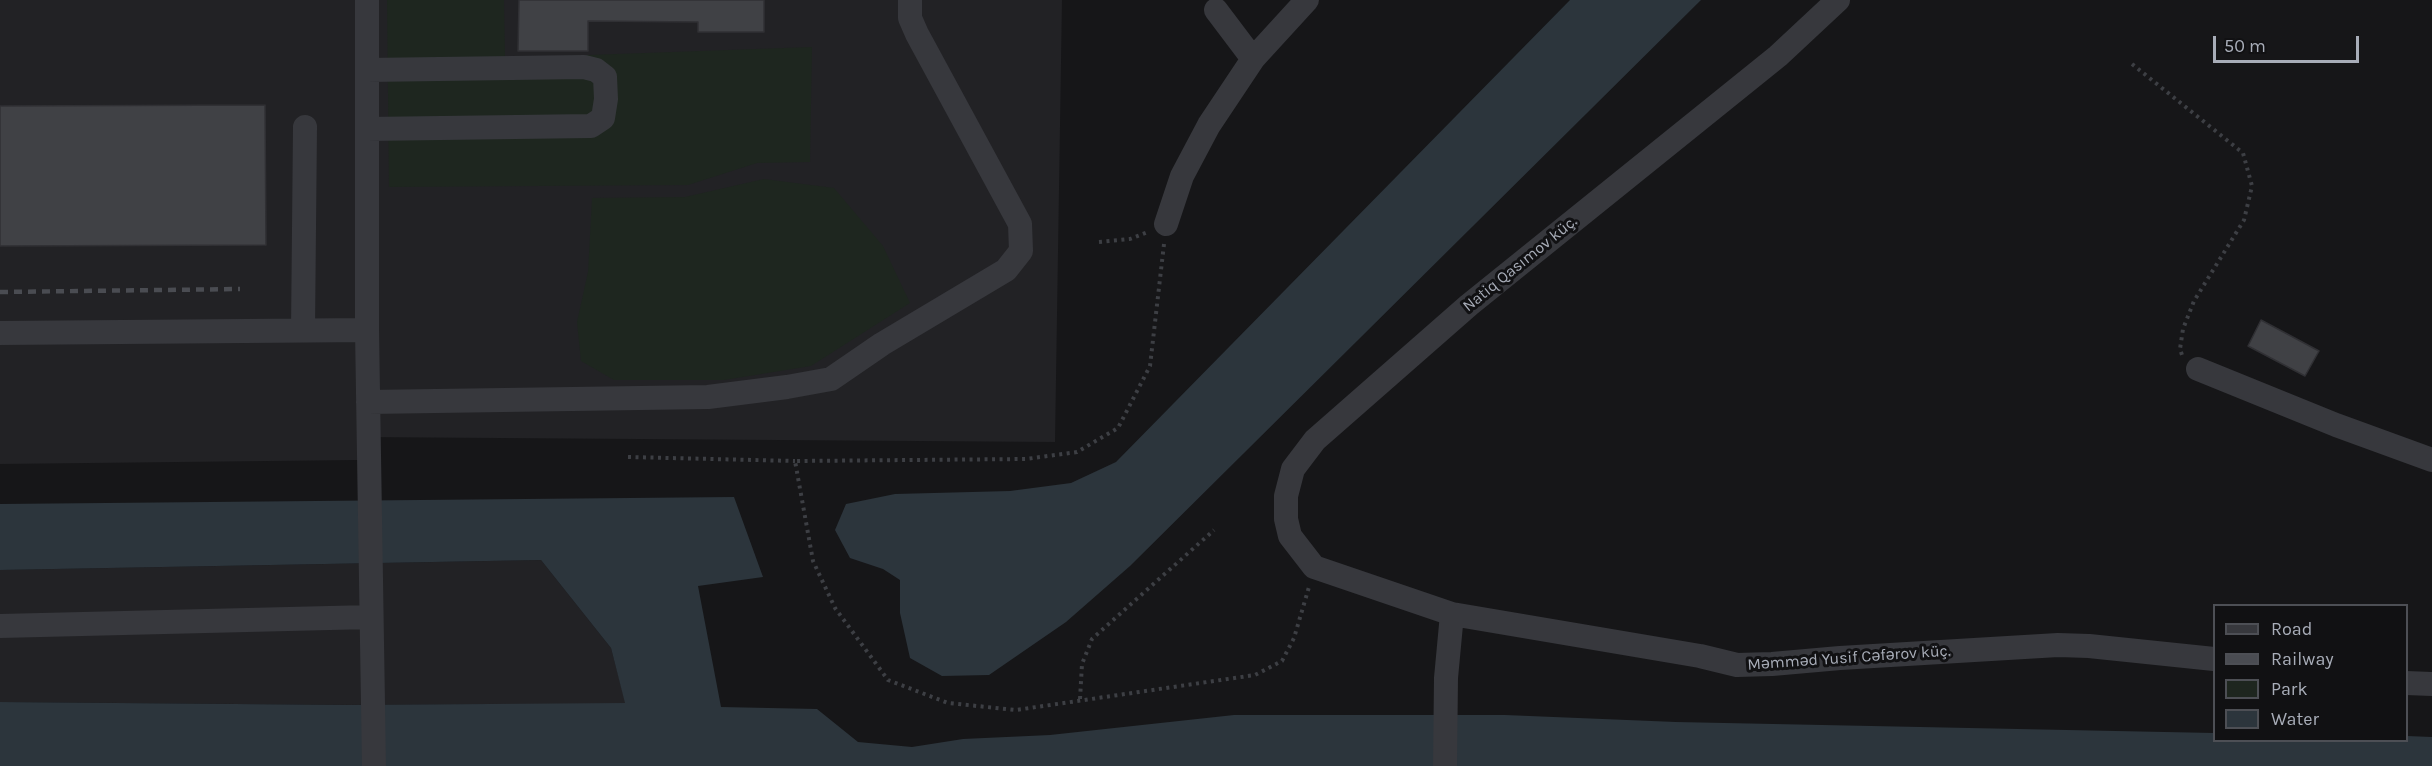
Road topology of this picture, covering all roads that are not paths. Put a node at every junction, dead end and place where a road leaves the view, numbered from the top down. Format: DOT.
graph roads {
  1 [pos="366,0"];
  2 [pos="910,0"];
  3 [pos="1307,0"];
  4 [pos="1838,0"];
  5 [pos="1216,10"];
  6 [pos="1253,59"];
  7 [pos="367,70"];
  8 [pos="305,127"];
  9 [pos="367,129"];
  10 [pos="1166,224"];
  11 [pos="303,330"];
  12 [pos="367,330"];
  13 [pos="0,333"];
  14 [pos="2198,369"];
  15 [pos="368,402"];
  16 [pos="2432,460"];
  17 [pos="1314,567"];
  18 [pos="1452,614"];
  19 [pos="371,617"];
  20 [pos="0,626"];
  21 [pos="2213,659"];
  22 [pos="2408,683"];
  23 [pos="2432,684"];
  24 [pos="374,766"];
  25 [pos="1445,766"];
  1 -- 7 [label="street"];
  2 -- 15 [label="street"];
  3 -- 6 [label="street"];
  4 -- 17 [label="street, Natiq Qasımov küç."];
  5 -- 6 [label="street"];
  6 -- 10 [label="street"];
  7 -- 9 [label="street"];
  7 -- 9 [label="street"];
  8 -- 11 [label="street"];
  9 -- 12 [label="street"];
  11 -- 12 [label="street"];
  11 -- 13 [label="street"];
  12 -- 15 [label="street"];
  14 -- 16 [label="street"];
  15 -- 19 [label="street"];
  17 -- 18 [label="street, Məmməd Yusif Cəfərov küç."];
  18 -- 21 [label="street, Məmməd Yusif Cəfərov küç."];
  18 -- 25 [label="street"];
  19 -- 20 [label="street"];
  19 -- 24 [label="street"];
  22 -- 23 [label="street"];
}
